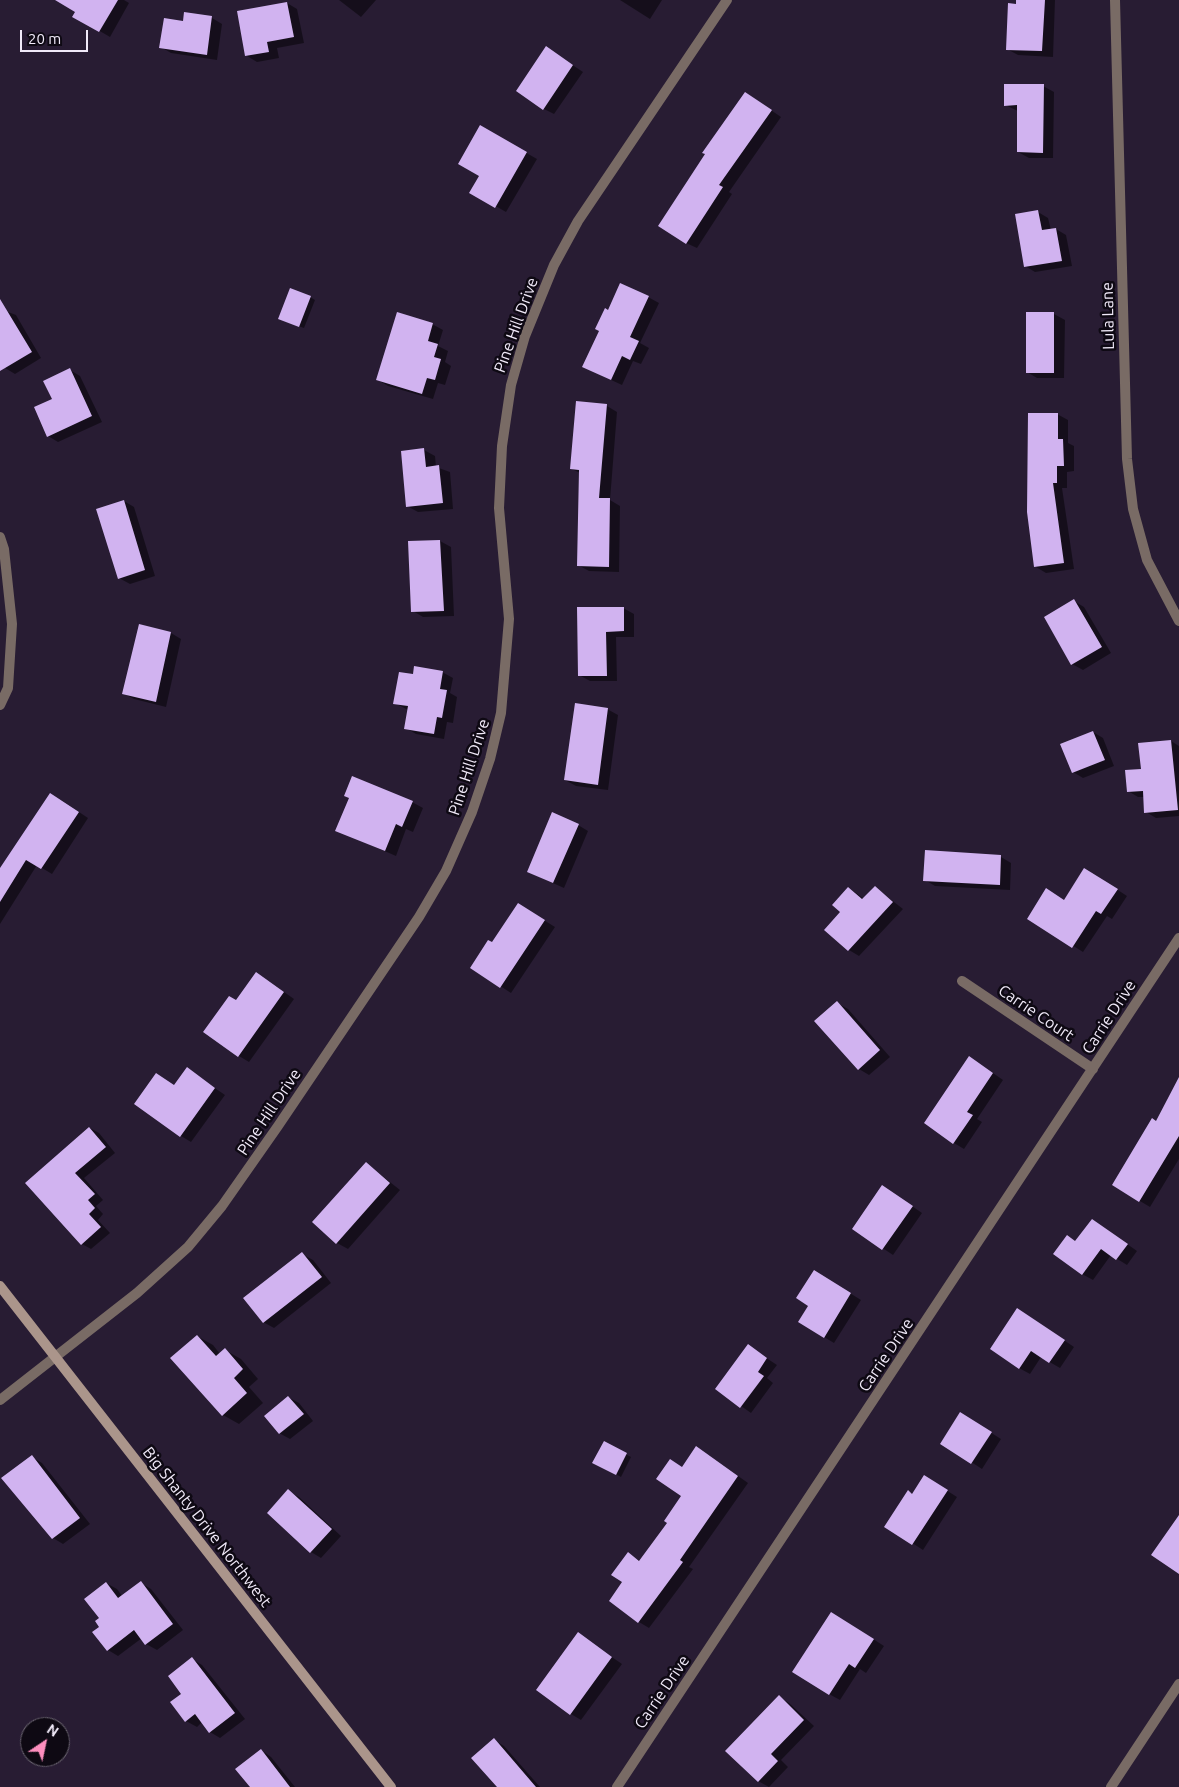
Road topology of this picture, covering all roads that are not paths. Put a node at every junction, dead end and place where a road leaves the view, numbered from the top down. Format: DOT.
graph roads {
  1 [pos="727,0"];
  2 [pos="1115,0"];
  3 [pos="0,537"];
  4 [pos="1179,622"];
  5 [pos="0,705"];
  6 [pos="1179,938"];
  7 [pos="962,981"];
  8 [pos="1093,1069"];
  9 [pos="0,1286"];
  10 [pos="56,1357"];
  11 [pos="0,1400"];
  12 [pos="1179,1684"];
  13 [pos="390,1787"];
  14 [pos="617,1787"];
  15 [pos="1111,1787"];
  1 -- 10 [label="street, Pine Hill Drive"];
  2 -- 4 [label="street, Lula Lane"];
  3 -- 5 [label="street"];
  6 -- 8 [label="street, Carrie Drive"];
  7 -- 8 [label="street, Carrie Court"];
  8 -- 14 [label="street, Carrie Drive"];
  9 -- 10 [label="street, Big Shanty Drive Northwest"];
  10 -- 11 [label="street, Pine Hill Drive"];
  10 -- 13 [label="street, Big Shanty Drive Northwest"];
  12 -- 15 [label="street"];
}
